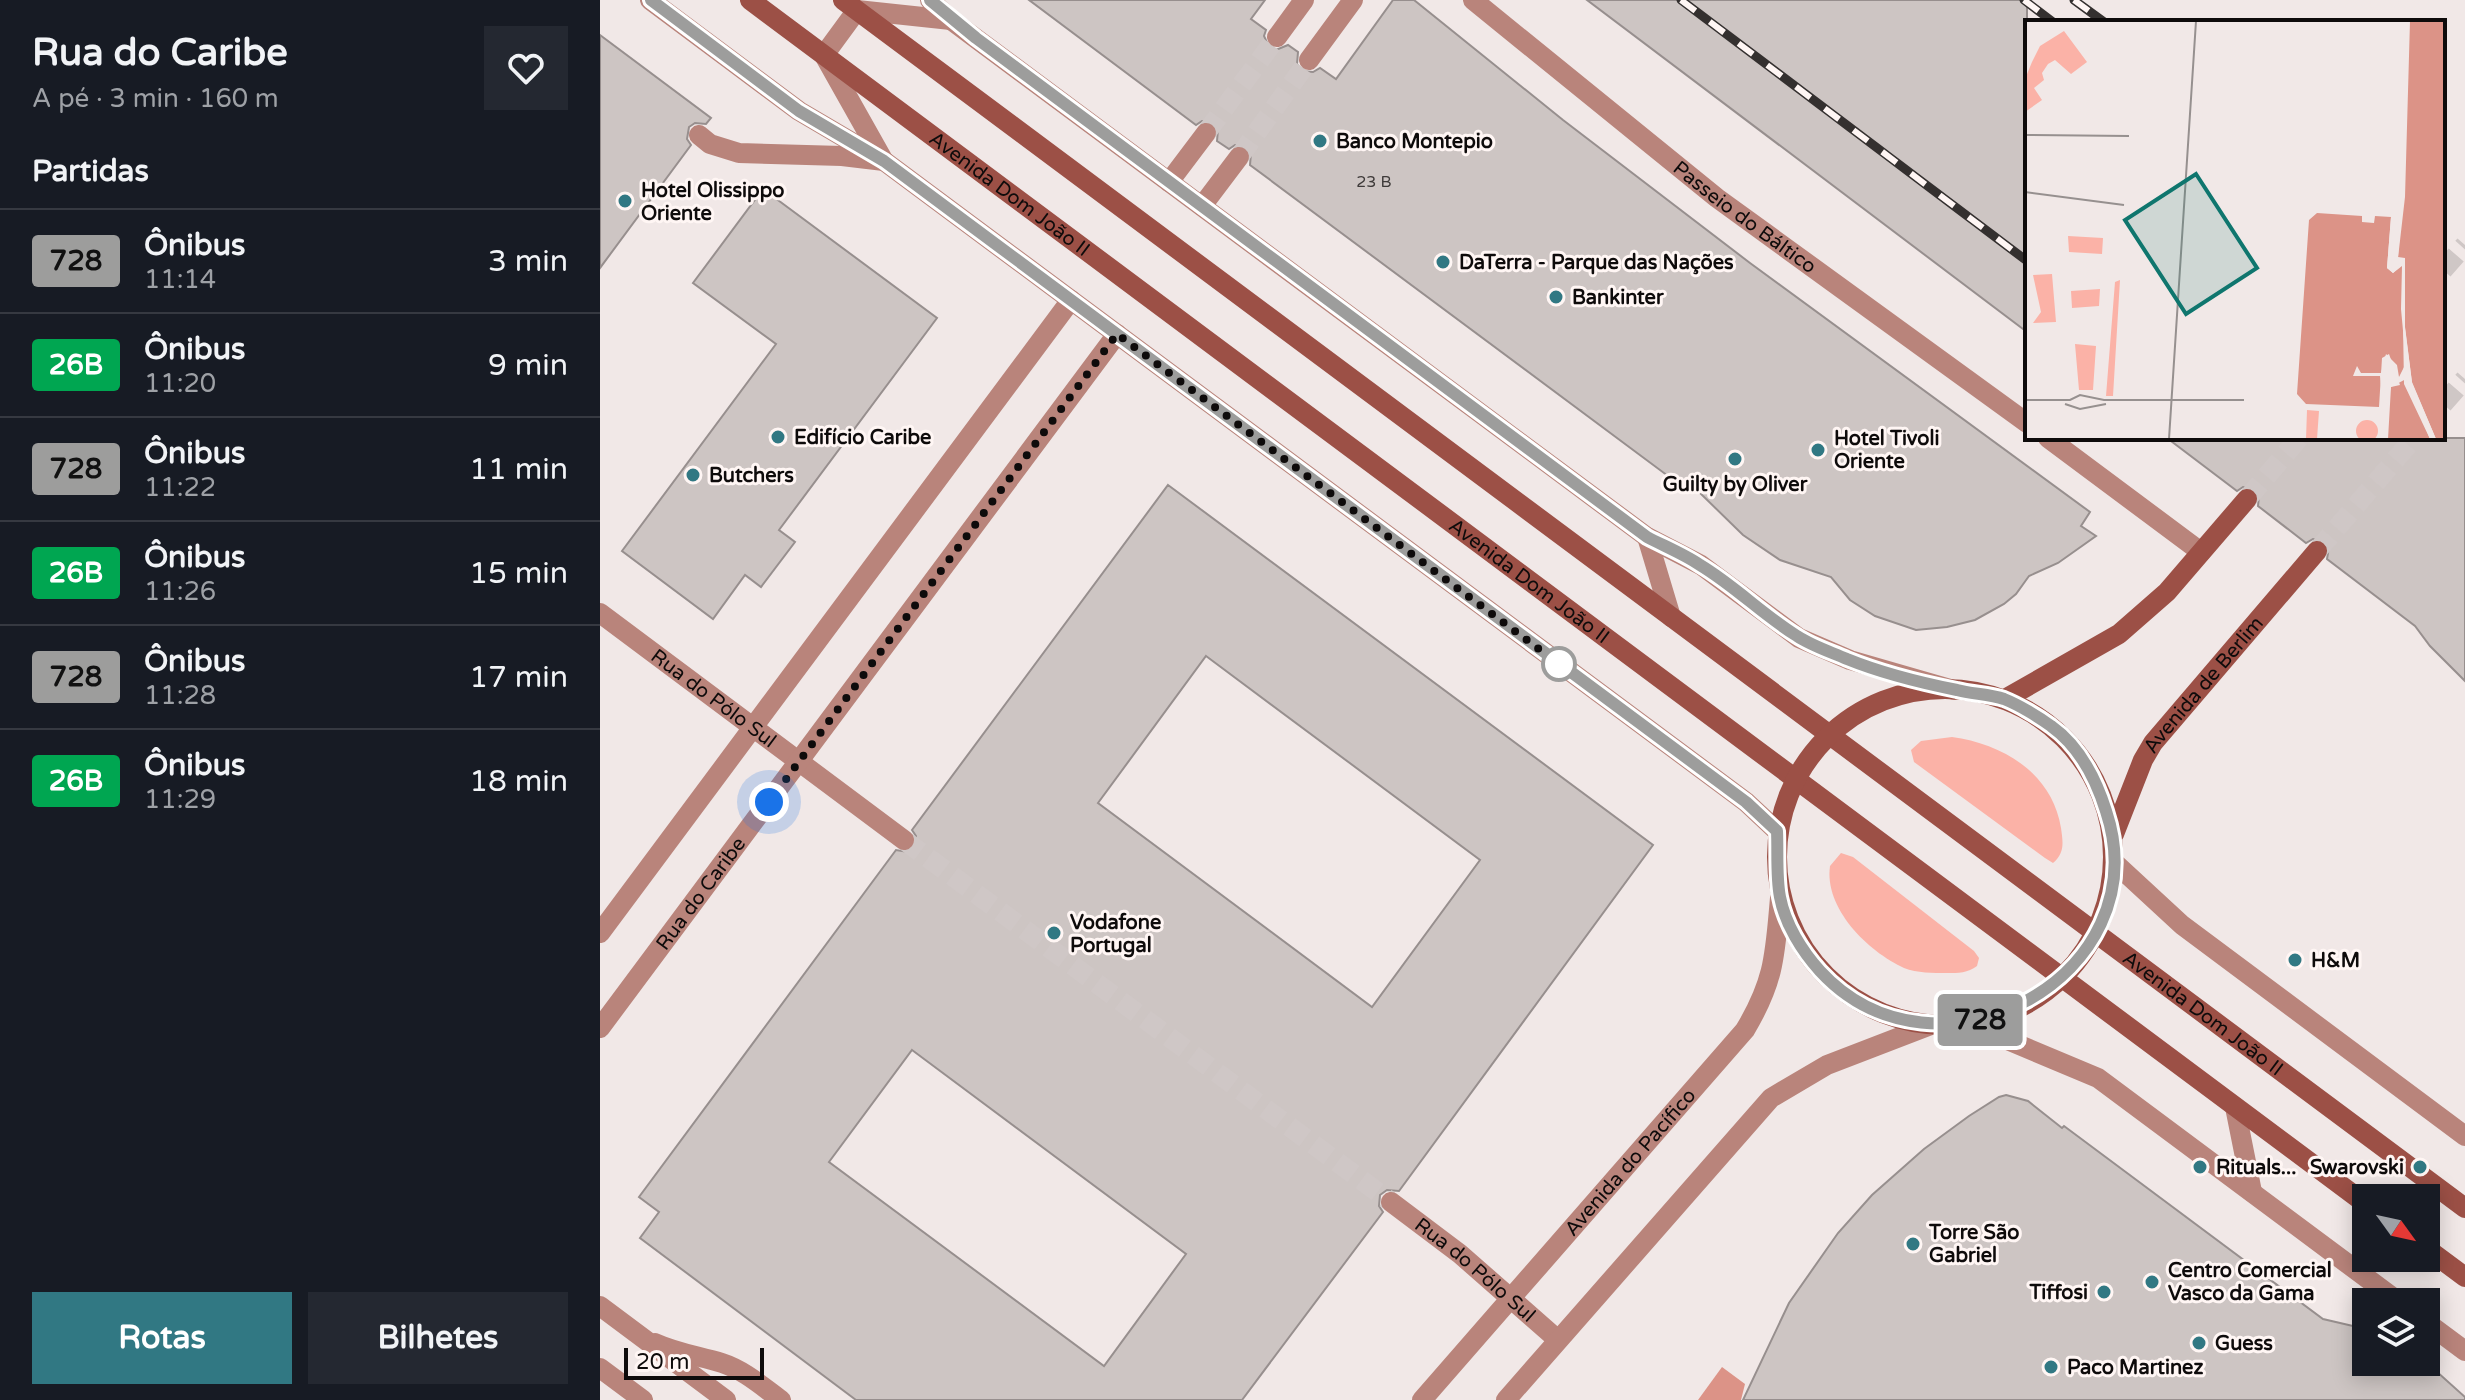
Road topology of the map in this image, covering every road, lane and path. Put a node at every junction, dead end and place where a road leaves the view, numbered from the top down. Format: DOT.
graph roads {
  1 [pos="650,0"];
  2 [pos="750,0"];
  3 [pos="930,0"];
  4 [pos="1304,0"];
  5 [pos="1353,0"];
  6 [pos="1473,0"];
  7 [pos="850,5"];
  8 [pos="951,20"];
  9 [pos="1277,37"];
  10 [pos="824,55"];
  11 [pos="1309,60"];
  12 [pos="1206,133"];
  13 [pos="699,135"];
  14 [pos="1239,157"];
  15 [pos="884,161"];
  16 [pos="1169,182"];
  17 [pos="1202,206"];
  18 [pos="1071,300"];
  19 [pos="1117,334"];
  20 [pos="2025,422"];
  21 [pos="2051,440"];
  22 [pos="2247,499"];
  23 [pos="1647,537"];
  24 [pos="2317,551"];
  25 [pos="2201,552"];
  26 [pos="600,613"];
  27 [pos="1671,617"];
  28 [pos="1954,690"];
  29 [pos="2005,699"];
  30 [pos="753,728"];
  31 [pos="1830,735"];
  32 [pos="798,762"];
  33 [pos="1795,778"];
  34 [pos="1777,831"];
  35 [pos="2114,834"];
  36 [pos="904,840"];
  37 [pos="2117,865"];
  38 [pos="1780,898"];
  39 [pos="600,933"];
  40 [pos="2095,933"];
  41 [pos="2062,977"];
  42 [pos="1967,1023"];
  43 [pos="1931,1025"];
  44 [pos="600,1028"];
  45 [pos="2235,1107"];
  46 [pos="2465,1136"];
  47 [pos="2252,1192"];
  48 [pos="2352,1194"];
  49 [pos="1391,1202"];
  50 [pos="2465,1208"];
  51 [pos="2440,1258"];
  52 [pos="2465,1277"];
  53 [pos="2380,1288"];
  54 [pos="1511,1298"];
  55 [pos="600,1306"];
  56 [pos="2440,1332"];
  57 [pos="643,1337"];
  58 [pos="1558,1340"];
  59 [pos="2465,1351"];
  60 [pos="600,1368"];
  61 [pos="643,1400"];
  62 [pos="726,1400"];
  63 [pos="781,1400"];
  64 [pos="1422,1400"];
  65 [pos="1506,1400"];
  1 -- 15 [label="street, Avenida Dom João II"];
  2 -- 10 [label="main road, Avenida Dom João II"];
  3 -- 8 [label="street"];
  4 -- 9 [label="street"];
  5 -- 11 [label="street"];
  6 -- 20 [label="street, Passeio do Báltico"];
  7 -- 8 [label="street"];
  7 -- 10 [label="street"];
  7 -- 27 [label="main road, Avenida Dom João II"];
  8 -- 16 [label="street"];
  10 -- 15 [label="street, Avenida Dom João II"];
  10 -- 33 [label="main road, Avenida Dom João II"];
  12 -- 16 [label="street"];
  13 -- 15 [label="street"];
  14 -- 17 [label="street"];
  15 -- 18 [label="street, Avenida Dom João II"];
  16 -- 17 [label="street"];
  17 -- 23 [label="street"];
  18 -- 19 [label="street, Avenida Dom João II"];
  18 -- 30 [label="street"];
  19 -- 32 [label="street, Rua do Caribe"];
  19 -- 34 [label="street, Avenida Dom João II"];
  21 -- 25 [label="street"];
  22 -- 25 [label="main road"];
  23 -- 27 [label="street"];
  23 -- 28 [label="street"];
  24 -- 35 [label="main road, Avenida de Berlim"];
  25 -- 29 [label="main road"];
  26 -- 30 [label="street, Rua do Pólo Sul"];
  27 -- 31 [label="main road, Avenida Dom João II"];
  28 -- 29 [label="main road"];
  28 -- 31 [label="main road"];
  29 -- 35 [label="main road"];
  30 -- 32 [label="street, Rua do Pólo Sul"];
  30 -- 39 [label="street"];
  31 -- 33 [label="main road"];
  31 -- 40 [label="main road, Avenida Dom João II"];
  32 -- 36 [label="street, Rua do Pólo Sul"];
  32 -- 44 [label="street, Rua do Caribe"];
  33 -- 34 [label="main road"];
  33 -- 41 [label="main road, Avenida Dom João II"];
  34 -- 38 [label="main road"];
  35 -- 37 [label="main road"];
  37 -- 40 [label="main road"];
  37 -- 46 [label="street"];
  38 -- 43 [label="main road"];
  38 -- 54 [label="street, Avenida do Pacífico"];
  40 -- 41 [label="main road"];
  40 -- 50 [label="main road, Avenida Dom João II"];
  41 -- 42 [label="main road"];
  41 -- 45 [label="main road, Avenida Dom João II"];
  42 -- 43 [label="main road"];
  42 -- 47 [label="street"];
  43 -- 58 [label="street"];
  45 -- 47 [label="street"];
  45 -- 48 [label="main road, Avenida Dom João II"];
  47 -- 53 [label="street"];
  49 -- 54 [label="street, Rua do Pólo Sul"];
  51 -- 52 [label="main road"];
  54 -- 58 [label="street, Rua do Pólo Sul"];
  54 -- 64 [label="street, Avenida do Pacífico"];
  55 -- 57 [label="street"];
  56 -- 59 [label="street"];
  57 -- 62 [label="street"];
  57 -- 63 [label="street"];
  58 -- 65 [label="street"];
  60 -- 61 [label="street"];
}
